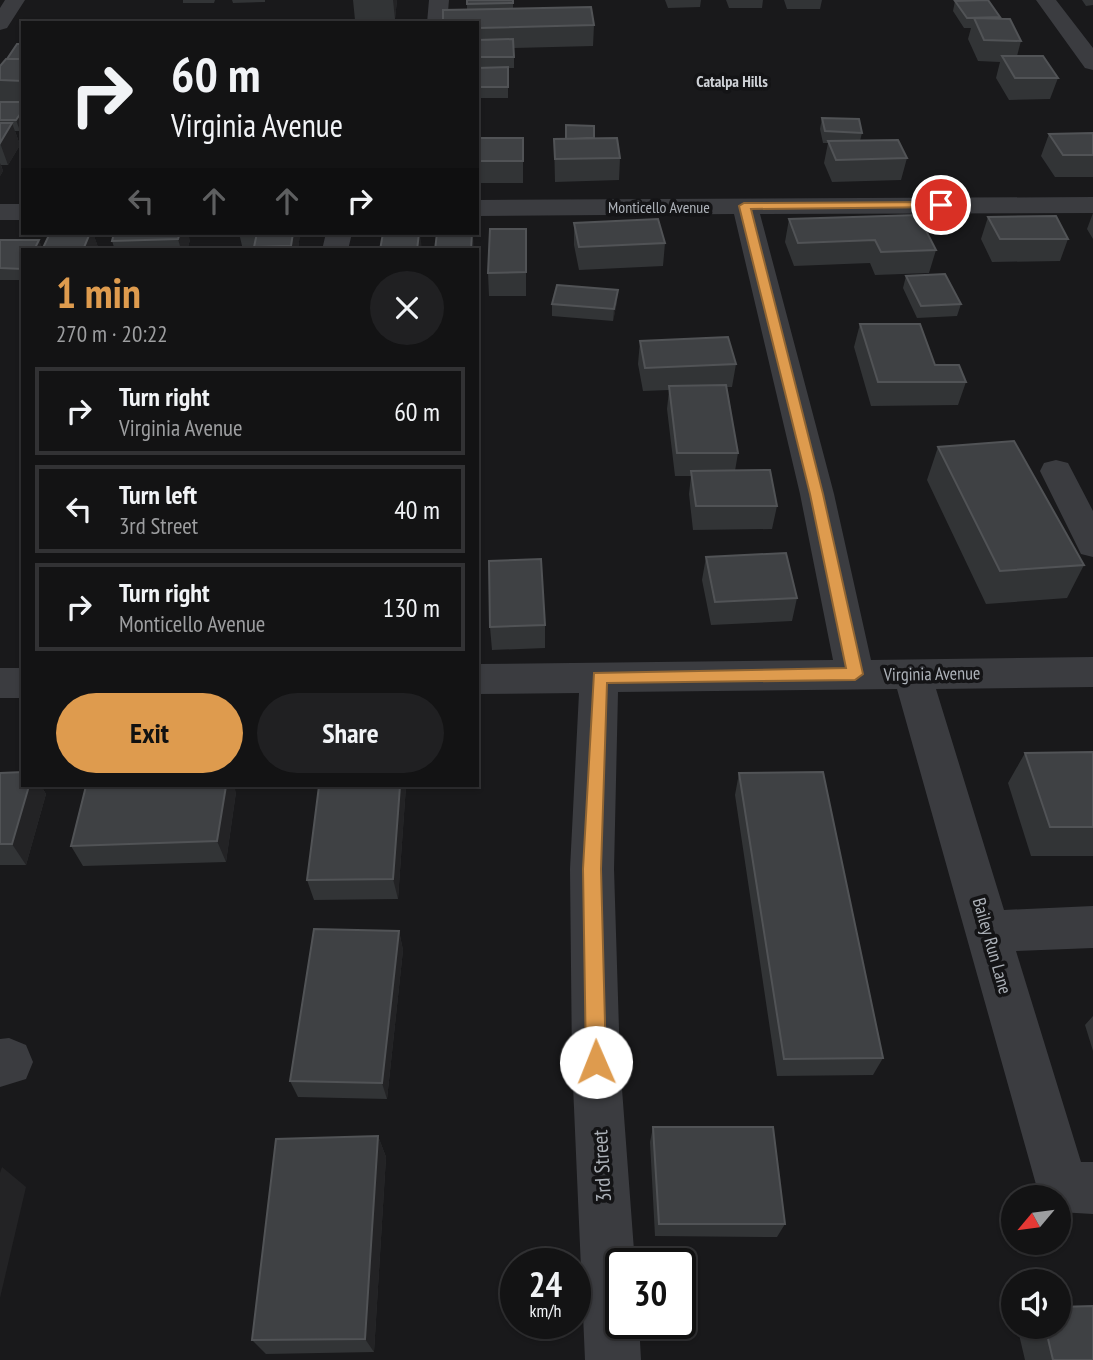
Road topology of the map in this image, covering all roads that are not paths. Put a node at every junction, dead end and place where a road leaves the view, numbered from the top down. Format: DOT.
graph roads {
  1 [pos="15,0"];
  2 [pos="439,0"];
  3 [pos="1046,0"];
  4 [pos="437,21"];
  5 [pos="1093,22"];
  6 [pos="1064,23"];
  7 [pos="0,24"];
  8 [pos="1093,63"];
  9 [pos="1093,205"];
  10 [pos="744,206"];
  11 [pos="479,208"];
  12 [pos="0,212"];
  13 [pos="21,212"];
  14 [pos="1056,471"];
  15 [pos="1093,545"];
  16 [pos="1093,672"];
  17 [pos="855,674"];
  18 [pos="912,674"];
  19 [pos="599,677"];
  20 [pos="479,679"];
  21 [pos="0,683"];
  22 [pos="21,683"];
  23 [pos="1093,927"];
  24 [pos="987,931"];
  25 [pos="1093,1188"];
  26 [pos="613,1360"];
  1 -- 7 [label="street"];
  2 -- 4 [label="street"];
  3 -- 6 [label="street"];
  5 -- 6 [label="street"];
  6 -- 8 [label="street"];
  9 -- 10 [label="street, Monticello Avenue"];
  10 -- 11 [label="street, Monticello Avenue"];
  10 -- 17 [label="street"];
  12 -- 13 [label="street"];
  14 -- 15 [label="street"];
  16 -- 18 [label="street, Virginia Avenue"];
  17 -- 18 [label="street, Virginia Avenue"];
  17 -- 19 [label="street, Virginia Avenue"];
  18 -- 24 [label="street, Bailey Run Lane"];
  19 -- 20 [label="street, Virginia Avenue"];
  19 -- 26 [label="street, 3rd Street"];
  21 -- 22 [label="street"];
  23 -- 24 [label="street"];
  24 -- 25 [label="street, Bailey Run Lane"];
}
